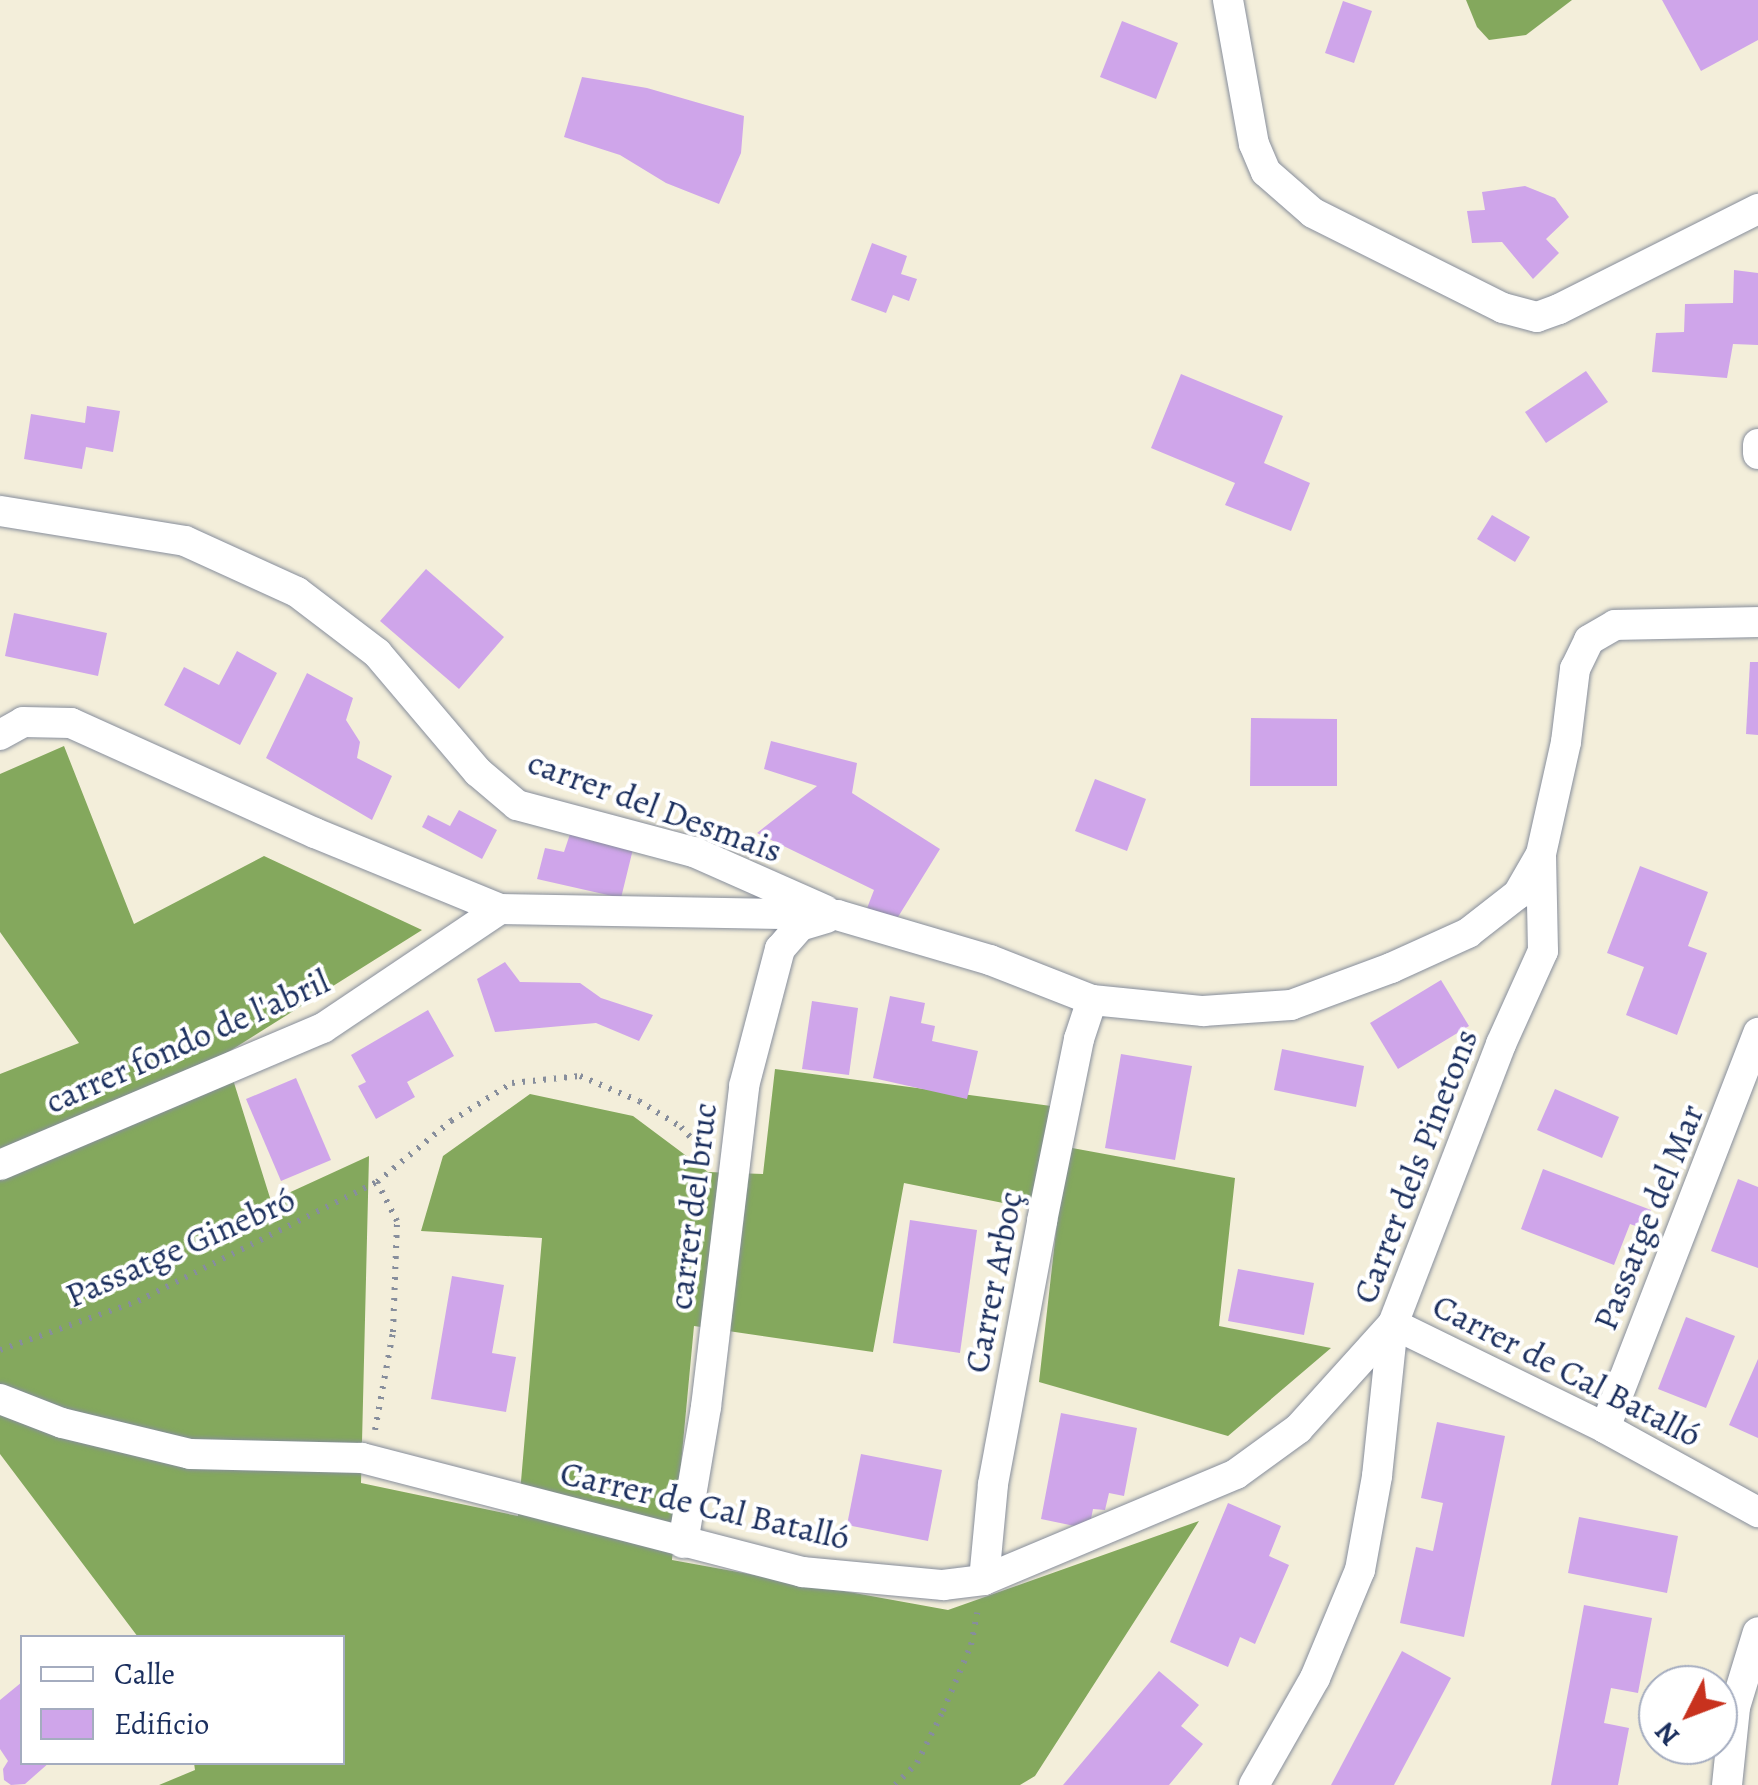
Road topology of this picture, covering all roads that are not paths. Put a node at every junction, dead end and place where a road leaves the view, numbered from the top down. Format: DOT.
graph roads {
  1 [pos="1228,0"];
  2 [pos="1758,209"];
  3 [pos="1758,444"];
  4 [pos="1758,454"];
  5 [pos="0,512"];
  6 [pos="1758,622"];
  7 [pos="0,735"];
  8 [pos="1541,854"];
  9 [pos="500,909"];
  10 [pos="837,915"];
  11 [pos="1092,1000"];
  12 [pos="1758,1033"];
  13 [pos="0,1165"];
  14 [pos="1393,1324"];
  15 [pos="0,1399"];
  16 [pos="1604,1428"];
  17 [pos="1758,1512"];
  18 [pos="684,1543"];
  19 [pos="984,1580"];
  20 [pos="1758,1632"];
  21 [pos="1254,1785"];
  22 [pos="1727,1785"];
  1 -- 2 [label="street"];
  3 -- 4 [label="street"];
  5 -- 10 [label="street, carrer del Desmais"];
  6 -- 8 [label="street"];
  7 -- 9 [label="street"];
  8 -- 11 [label="street"];
  8 -- 14 [label="street, Carrer dels Pinetons"];
  9 -- 10 [label="street"];
  9 -- 13 [label="street, carrer fondo de l'abril"];
  10 -- 11 [label="street"];
  10 -- 18 [label="street, carrer del bruc"];
  11 -- 19 [label="street, Carrer Arboç"];
  12 -- 16 [label="street, Passatge del Mar"];
  14 -- 16 [label="street, Carrer de Cal Batalló"];
  14 -- 19 [label="street, Carrer de Cal Batalló"];
  14 -- 21 [label="street, Carrer dels Pinetons"];
  15 -- 18 [label="street, Carrer de Cal Batalló"];
  16 -- 17 [label="street, Carrer de Cal Batalló"];
  18 -- 19 [label="street, Carrer de Cal Batalló"];
  20 -- 22 [label="street"];
}
